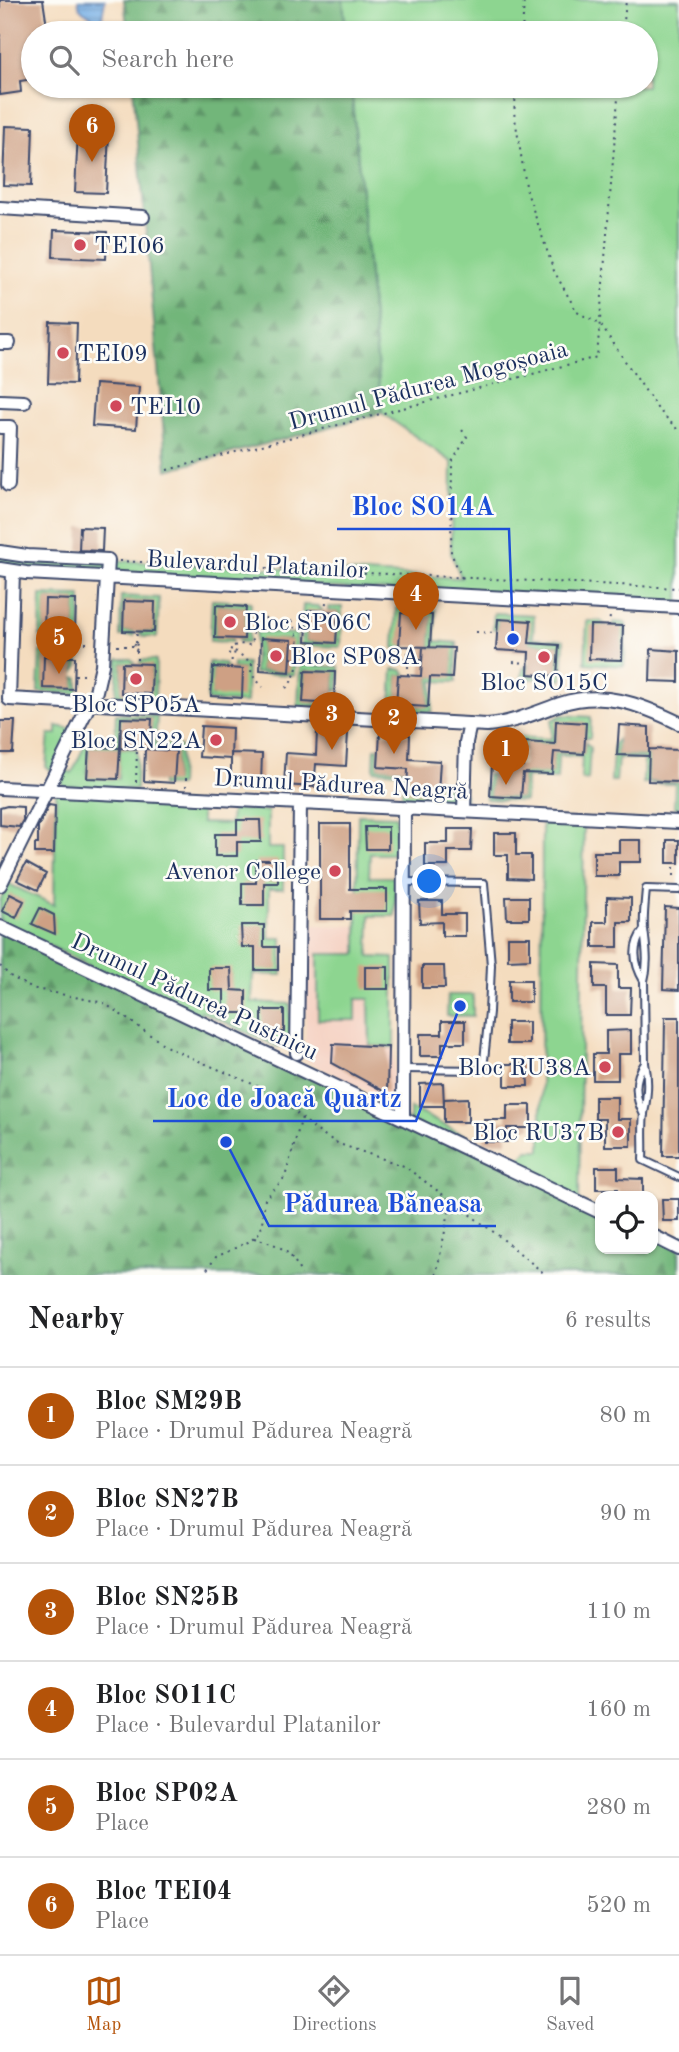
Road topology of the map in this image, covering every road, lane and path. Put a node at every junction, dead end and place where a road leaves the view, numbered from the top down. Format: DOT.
graph roads {
  1 [pos="524,0"];
  2 [pos="626,0"];
  3 [pos="523,21"];
  4 [pos="625,21"];
  5 [pos="516,98"];
  6 [pos="618,98"];
  7 [pos="0,208"];
  8 [pos="143,217"];
  9 [pos="600,324"];
  10 [pos="0,401"];
  11 [pos="24,402"];
  12 [pos="0,427"];
  13 [pos="462,430"];
  14 [pos="679,430"];
  15 [pos="167,470"];
  16 [pos="8,485"];
  17 [pos="0,552"];
  18 [pos="108,560"];
  19 [pos="6,570"];
  20 [pos="107,576"];
  21 [pos="461,578"];
  22 [pos="679,588"];
  23 [pos="326,597"];
  24 [pos="679,607"];
  25 [pos="325,611"];
  26 [pos="610,612"];
  27 [pos="267,617"];
  28 [pos="289,618"];
  29 [pos="609,626"];
  30 [pos="63,632"];
  31 [pos="137,632"];
  32 [pos="476,632"];
  33 [pos="497,633"];
  34 [pos="234,639"];
  35 [pos="36,642"];
  36 [pos="63,642"];
  37 [pos="88,643"];
  38 [pos="117,646"];
  39 [pos="408,646"];
  40 [pos="136,647"];
  41 [pos="146,647"];
  42 [pos="231,650"];
  43 [pos="408,655"];
  44 [pos="380,657"];
  45 [pos="291,658"];
  46 [pos="297,658"];
  47 [pos="404,658"];
  48 [pos="302,659"];
  49 [pos="410,660"];
  50 [pos="422,660"];
  51 [pos="513,663"];
  52 [pos="528,663"];
  53 [pos="138,664"];
  54 [pos="231,668"];
  55 [pos="90,674"];
  56 [pos="75,675"];
  57 [pos="408,675"];
  58 [pos="263,687"];
  59 [pos="286,688"];
  60 [pos="89,703"];
  61 [pos="679,723"];
  62 [pos="470,724"];
  63 [pos="137,749"];
  64 [pos="186,778"];
  65 [pos="0,788"];
  66 [pos="47,790"];
  67 [pos="136,790"];
  68 [pos="186,792"];
  69 [pos="300,803"];
  70 [pos="404,808"];
  71 [pos="464,811"];
  72 [pos="679,822"];
  73 [pos="674,863"];
  74 [pos="674,876"];
  75 [pos="403,882"];
  76 [pos="0,885"];
  77 [pos="679,890"];
  78 [pos="0,927"];
  79 [pos="644,930"];
  80 [pos="0,966"];
  81 [pos="644,981"];
  82 [pos="297,1053"];
  83 [pos="402,1069"];
  84 [pos="302,1117"];
  85 [pos="403,1118"];
  86 [pos="679,1177"];
  87 [pos="451,1201"];
  88 [pos="595,1210"];
  89 [pos="253,1237"];
  90 [pos="658,1238"];
  91 [pos="679,1249"];
  92 [pos="203,1275"];
  93 [pos="301,1275"];
  94 [pos="436,1275"];
  95 [pos="546,1275"];
  1 -- 3 [label="path"];
  2 -- 4 [label="path"];
  5 -- 9 [label="path"];
  6 -- 9 [label="path, Drumul Pădurea Mogoșoaia"];
  7 -- 8 [label="street"];
  9 -- 14 [label="path"];
  9 -- 15 [label="path, Drumul Pădurea Mogoșoaia"];
  10 -- 11 [label="street"];
  12 -- 16 [label="street"];
  13 -- 21 [label="path"];
  17 -- 18 [label="street"];
  18 -- 20 [label="street"];
  18 -- 21 [label="path, Bulevardul Platanilor"];
  19 -- 20 [label="street, Bulevardul Platanilor"];
  19 -- 60 [label="street"];
  20 -- 24 [label="street, Bulevardul Platanilor"];
  20 -- 60 [label="street"];
  21 -- 22 [label="path, Bulevardul Platanilor"];
  23 -- 25 [label="path"];
  26 -- 29 [label="path"];
  27 -- 42 [label="path"];
  28 -- 46 [label="path"];
  30 -- 36 [label="path"];
  31 -- 40 [label="path"];
  32 -- 33 [label="path"];
  34 -- 42 [label="path"];
  35 -- 36 [label="path"];
  36 -- 37 [label="path"];
  38 -- 40 [label="path"];
  39 -- 43 [label="path"];
  40 -- 41 [label="path"];
  40 -- 53 [label="path"];
  42 -- 54 [label="path"];
  42 -- 58 [label="path"];
  43 -- 47 [label="path"];
  43 -- 49 [label="path"];
  44 -- 47 [label="path"];
  45 -- 46 [label="path"];
  46 -- 48 [label="path"];
  46 -- 59 [label="path"];
  47 -- 49 [label="path"];
  49 -- 50 [label="path"];
  49 -- 57 [label="path"];
  51 -- 52 [label="path"];
  55 -- 56 [label="path"];
  60 -- 62 [label="street"];
  60 -- 66 [label="street"];
  61 -- 62 [label="street"];
  62 -- 71 [label="street"];
  63 -- 67 [label="path"];
  64 -- 68 [label="path"];
  65 -- 66 [label="street, Drumul Pădurea Neagră"];
  66 -- 69 [label="street, Drumul Pădurea Neagră"];
  66 -- 76 [label="street"];
  69 -- 70 [label="street, Drumul Pădurea Neagră"];
  69 -- 82 [label="street"];
  70 -- 71 [label="street, Drumul Pădurea Neagră"];
  70 -- 75 [label="street"];
  71 -- 72 [label="street, Drumul Pădurea Neagră"];
  73 -- 74 [label="path"];
  75 -- 83 [label="street"];
  75 -- 83 [label="lane"];
  77 -- 79 [label="lane"];
  78 -- 85 [label="street, Drumul Pădurea Pustnicu"];
  79 -- 81 [label="lane"];
  79 -- 81 [label="lane"];
  80 -- 84 [label="path"];
  81 -- 86 [label="lane"];
  83 -- 85 [label="street"];
  84 -- 87 [label="path"];
  84 -- 89 [label="path"];
  85 -- 88 [label="street, Drumul Pădurea Pustnicu"];
  87 -- 94 [label="path"];
  87 -- 95 [label="path"];
  89 -- 92 [label="path"];
  89 -- 93 [label="path"];
  90 -- 91 [label="street"];
}
